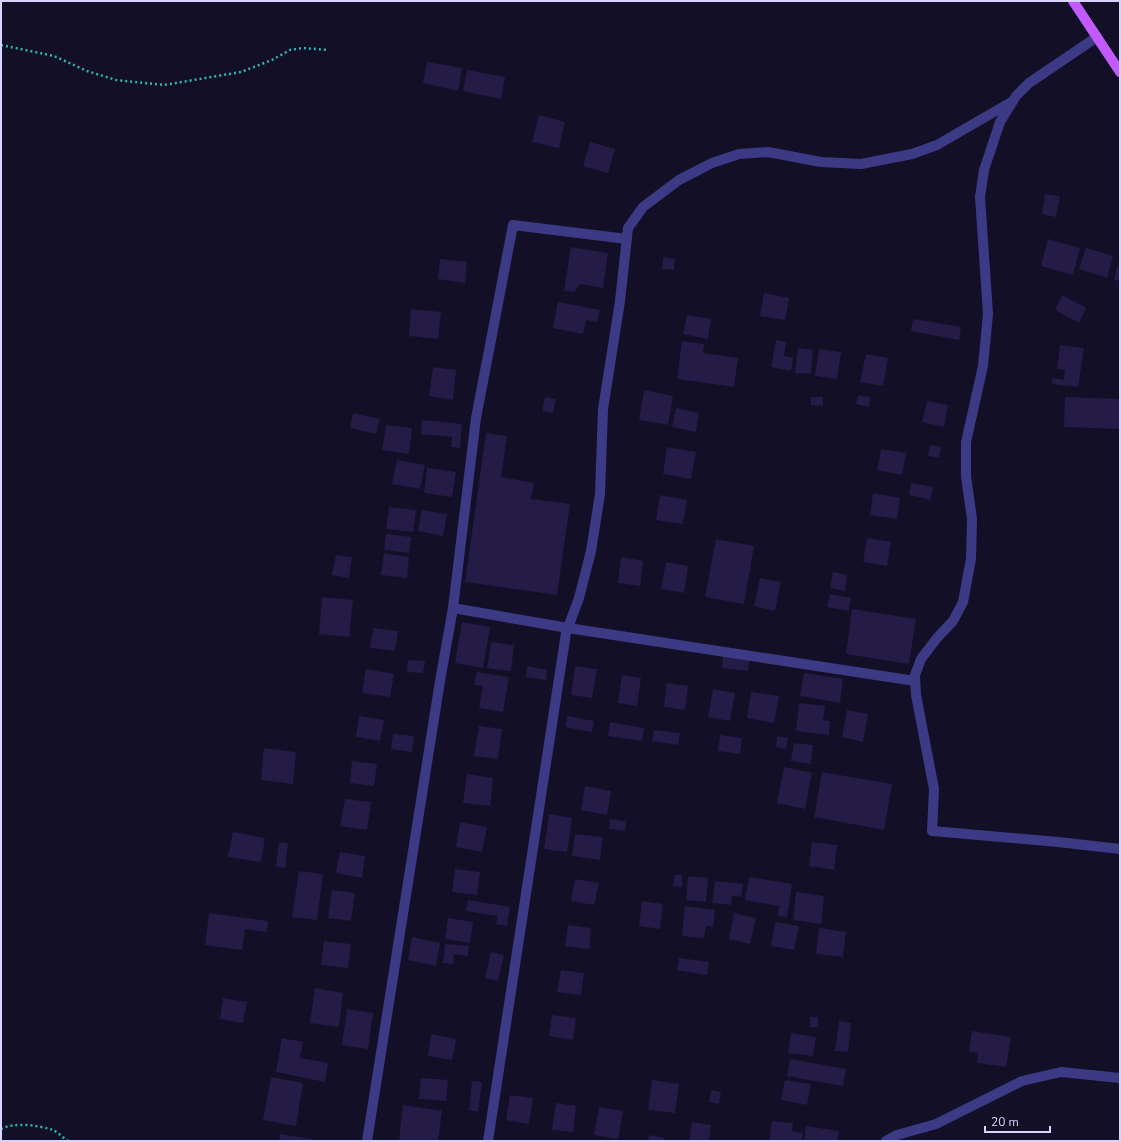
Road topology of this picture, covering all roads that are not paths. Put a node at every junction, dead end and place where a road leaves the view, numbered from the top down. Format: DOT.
graph roads {
  1 [pos="1073,1"];
  2 [pos="1097,37"];
  3 [pos="1120,72"];
  4 [pos="1013,101"];
  5 [pos="627,240"];
  6 [pos="453,608"];
  7 [pos="568,628"];
  8 [pos="915,681"];
  9 [pos="1120,849"];
  10 [pos="1120,1078"];
  11 [pos="367,1141"];
  12 [pos="488,1141"];
  13 [pos="886,1141"];
  1 -- 2 [label="main road"];
  2 -- 3 [label="main road"];
  2 -- 4 [label="street"];
  4 -- 5 [label="street"];
  4 -- 8 [label="street"];
  5 -- 6 [label="street"];
  5 -- 7 [label="street"];
  6 -- 7 [label="street"];
  6 -- 11 [label="street"];
  7 -- 8 [label="street"];
  7 -- 12 [label="street"];
  8 -- 9 [label="street"];
  10 -- 13 [label="street"];
}
